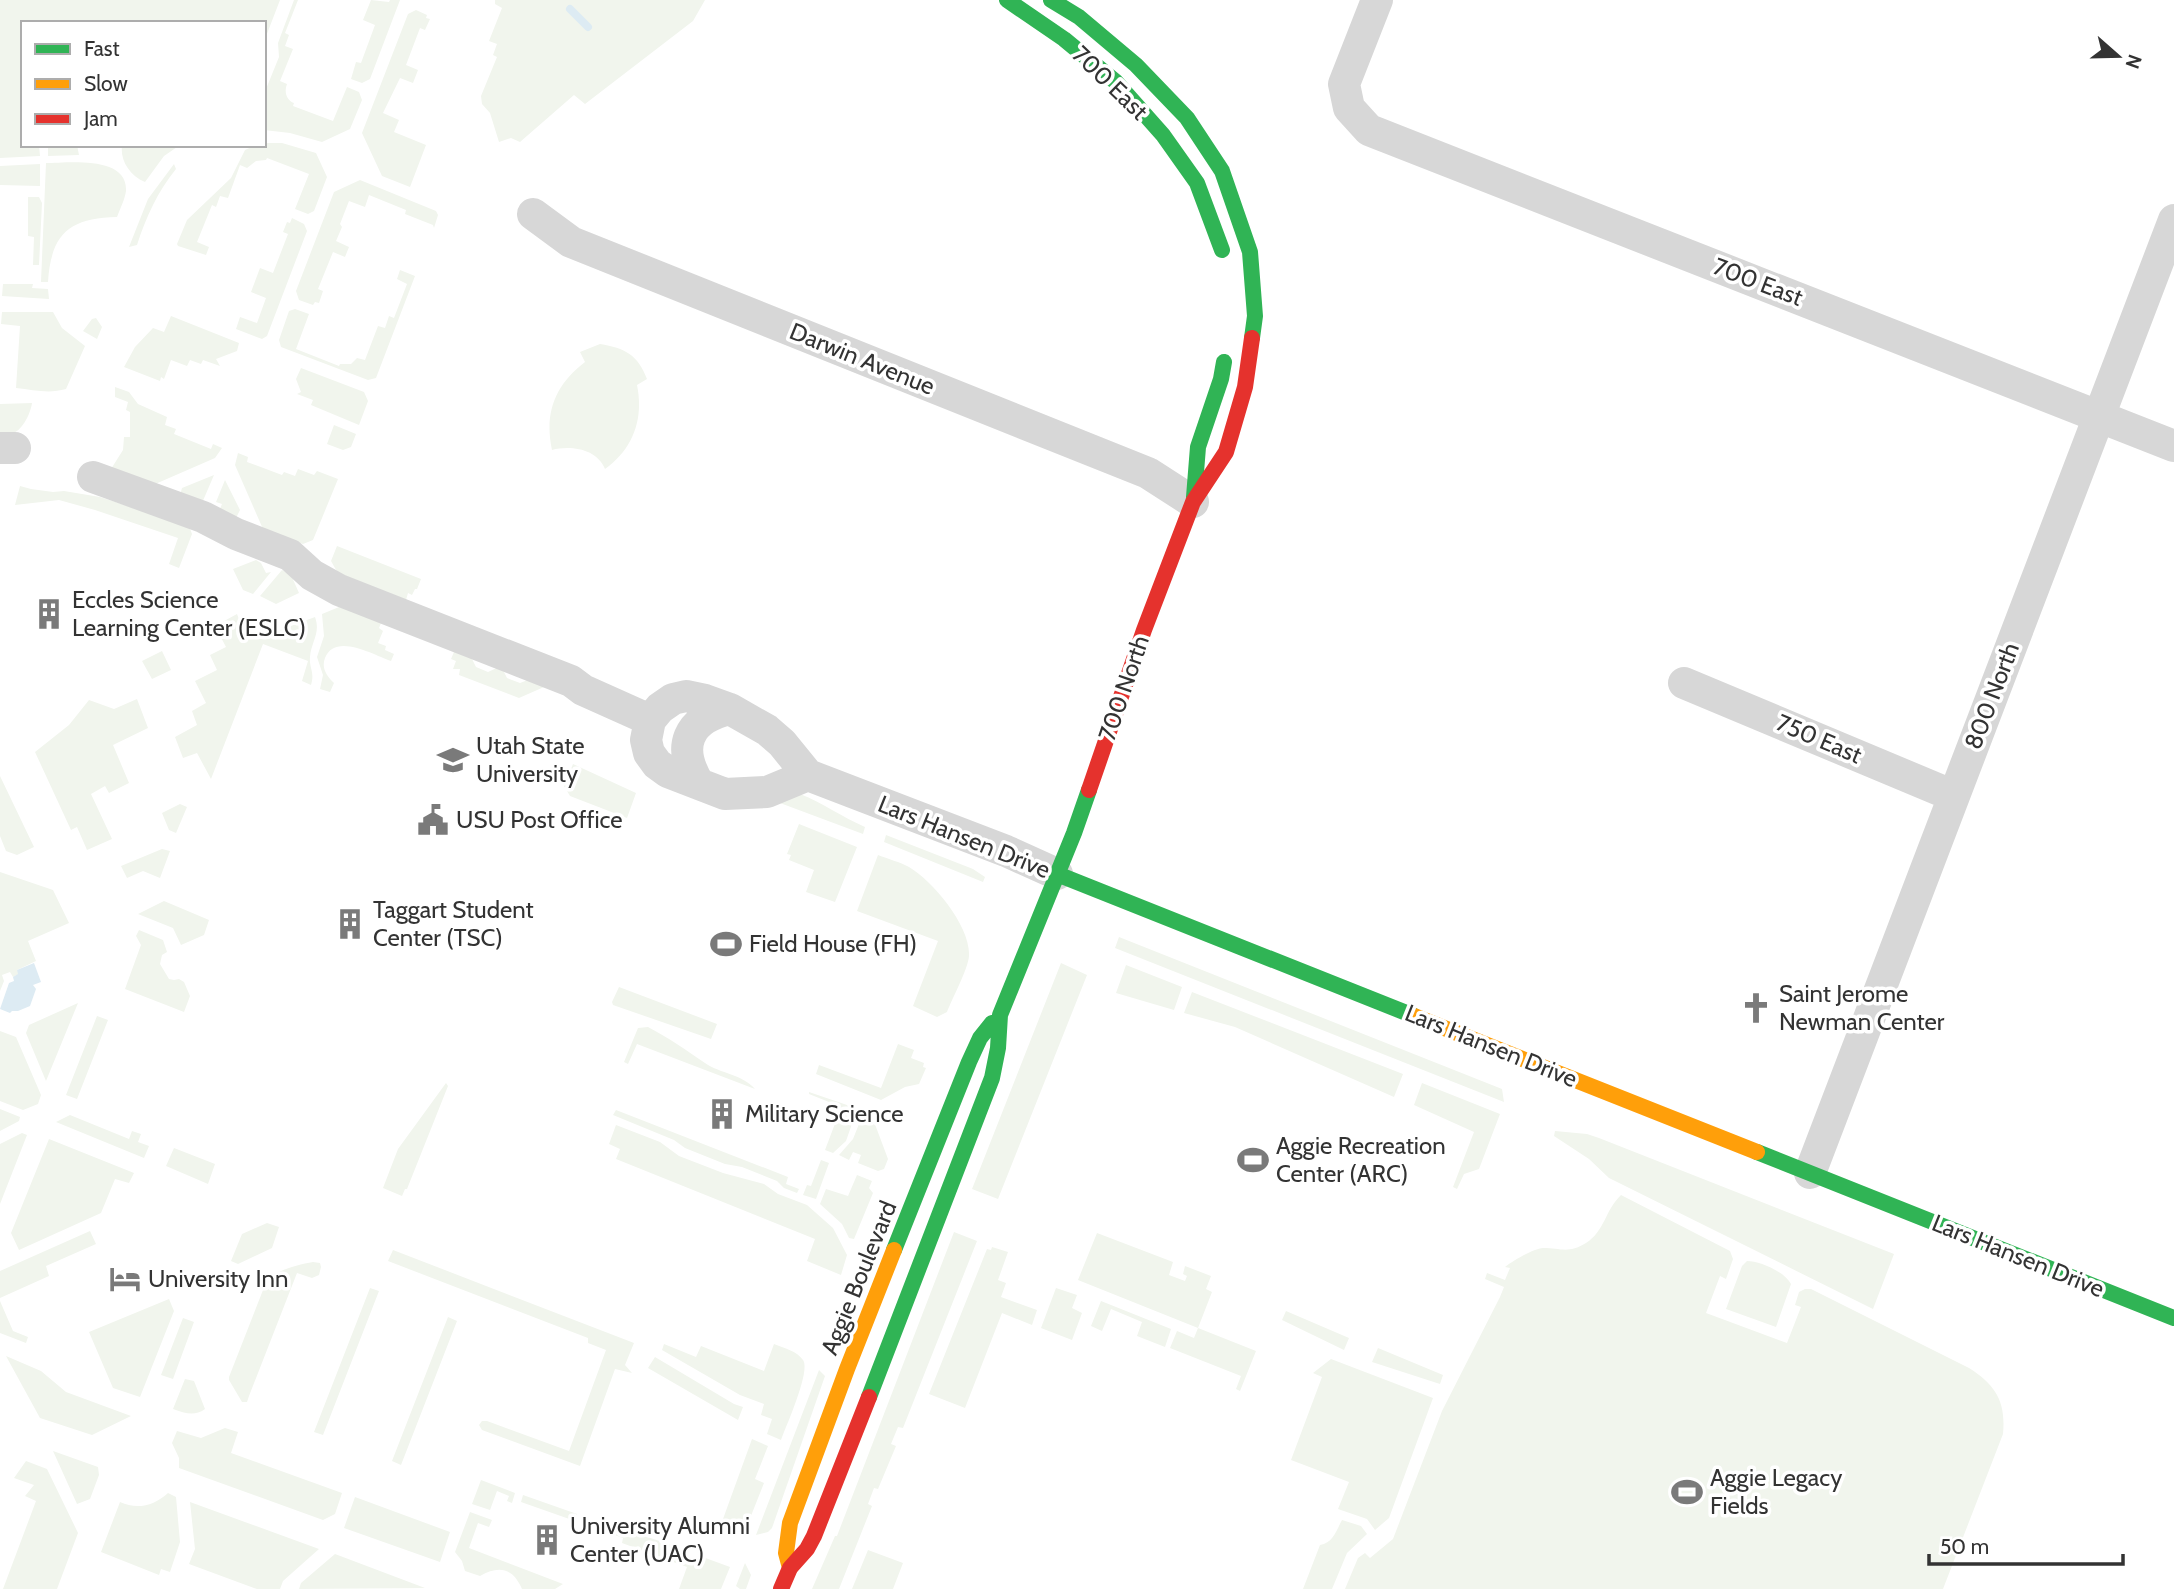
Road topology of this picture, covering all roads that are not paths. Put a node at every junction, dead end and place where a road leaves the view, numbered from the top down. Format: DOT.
graph roads {
  1 [pos="1007,0"];
  2 [pos="1051,0"];
  3 [pos="1377,0"];
  4 [pos="1222,171"];
  5 [pos="533,214"];
  6 [pos="2174,220"];
  7 [pos="1225,265"];
  8 [pos="1225,352"];
  9 [pos="2099,416"];
  10 [pos="2174,446"];
  11 [pos="93,477"];
  12 [pos="1193,502"];
  13 [pos="1684,683"];
  14 [pos="730,709"];
  15 [pos="650,720"];
  16 [pos="808,775"];
  17 [pos="699,784"];
  18 [pos="1954,796"];
  19 [pos="1058,874"];
  20 [pos="1000,1015"];
  21 [pos="1810,1173"];
  22 [pos="2174,1318"];
  23 [pos="790,1568"];
  24 [pos="781,1589"];
  1 -- 7 [label="main road, 700 East"];
  2 -- 4 [label="main road, 700 East"];
  3 -- 9 [label="street, 700 East"];
  4 -- 12 [label="main road, 700 North"];
  5 -- 12 [label="street, Darwin Avenue"];
  6 -- 9 [label="street, 800 North"];
  8 -- 12 [label="main road, 700 North"];
  9 -- 10 [label="street, 700 East"];
  9 -- 18 [label="street, 800 North"];
  11 -- 15 [label="street"];
  12 -- 19 [label="main road, 700 North"];
  13 -- 18 [label="street, 750 East"];
  14 -- 15 [label="street, Lars Hansen Drive"];
  14 -- 16 [label="street, Lars Hansen Drive"];
  14 -- 17 [label="street"];
  15 -- 17 [label="street"];
  16 -- 17 [label="street"];
  16 -- 19 [label="street, Lars Hansen Drive"];
  18 -- 21 [label="street, 800 North"];
  19 -- 20 [label="main road, Aggie Boulevard"];
  19 -- 21 [label="main road, Lars Hansen Drive"];
  20 -- 23 [label="main road, Aggie Boulevard"];
  20 -- 23 [label="main road, Aggie Boulevard"];
  21 -- 22 [label="main road, Lars Hansen Drive"];
  23 -- 24 [label="main road, Aggie Boulevard"];
}
